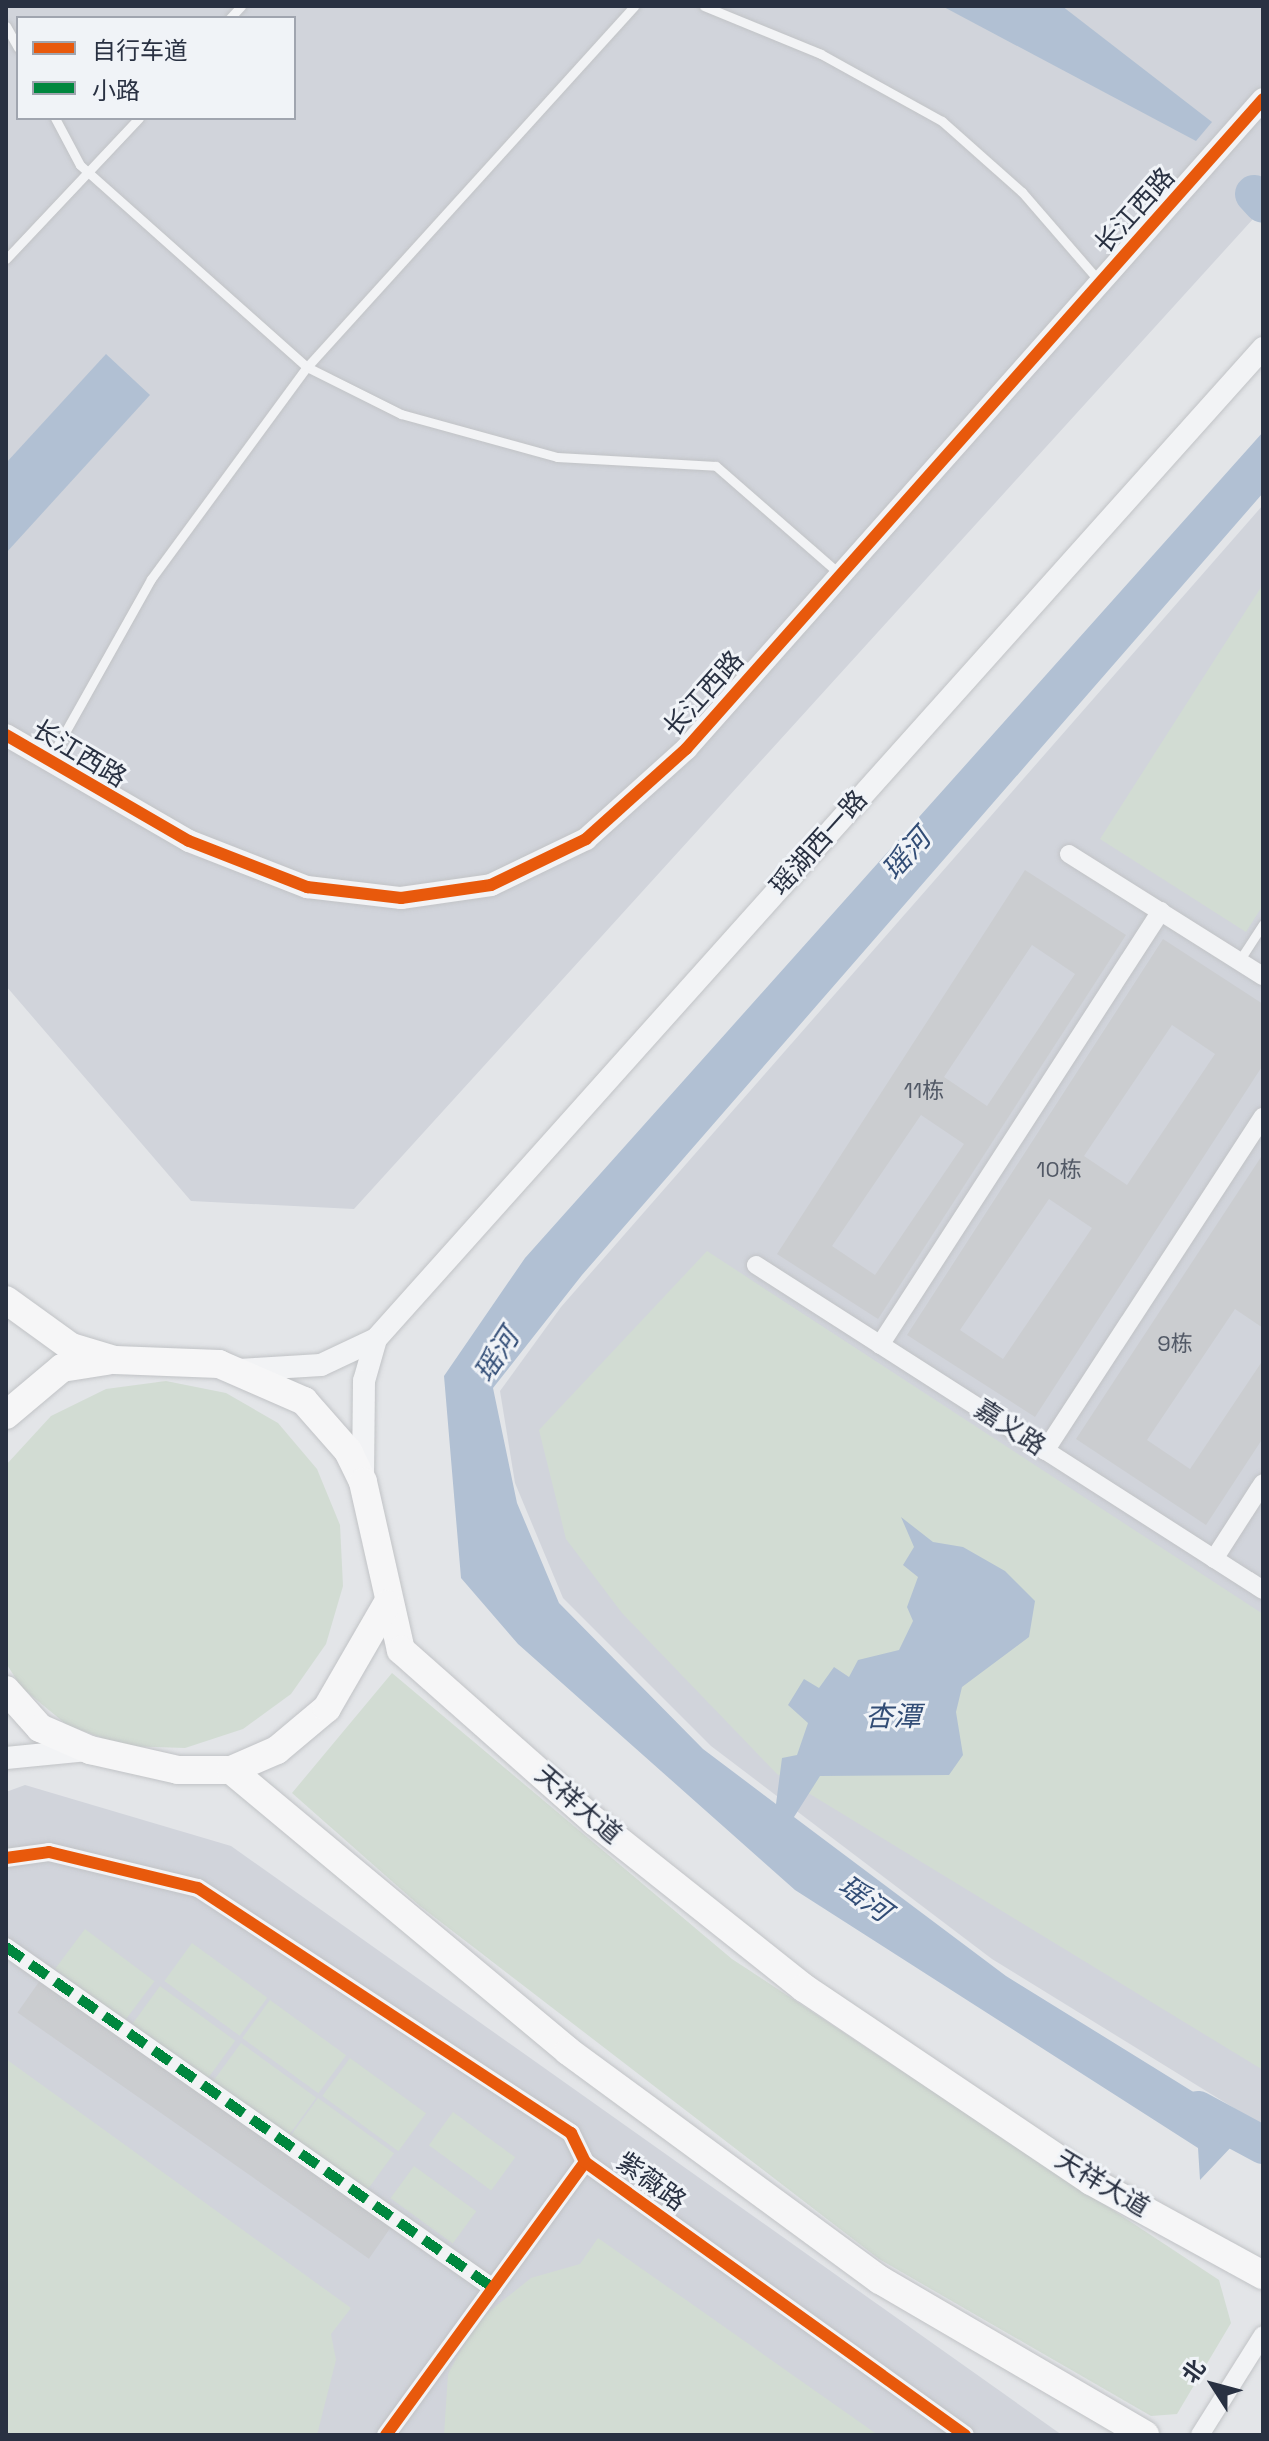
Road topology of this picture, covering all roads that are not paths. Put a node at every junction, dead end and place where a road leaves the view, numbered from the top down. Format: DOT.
graph roads {
  1 [pos="634,6"];
  2 [pos="704,6"];
  3 [pos="6,26"];
  4 [pos="16,44"];
  5 [pos="1263,99"];
  6 [pos="56,120"];
  7 [pos="137,120"];
  8 [pos="89,172"];
  9 [pos="6,259"];
  10 [pos="1100,282"];
  11 [pos="1263,348"];
  12 [pos="307,367"];
  13 [pos="841,575"];
  14 [pos="6,735"];
  15 [pos="48,762"];
  16 [pos="1069,854"];
  17 [pos="1161,911"];
  18 [pos="1263,924"];
  19 [pos="1239,961"];
  20 [pos="1263,976"];
  21 [pos="1263,1117"];
  22 [pos="756,1265"];
  23 [pos="6,1300"];
  24 [pos="376,1339"];
  25 [pos="880,1345"];
  26 [pos="115,1360"];
  27 [pos="239,1370"];
  28 [pos="6,1415"];
  29 [pos="1045,1451"];
  30 [pos="363,1482"];
  31 [pos="1263,1483"];
  32 [pos="1214,1559"];
  33 [pos="1263,1590"];
  34 [pos="387,1604"];
  35 [pos="6,1690"];
  36 [pos="90,1750"];
  37 [pos="6,1758"];
  38 [pos="231,1770"];
  39 [pos="6,1858"];
  40 [pos="6,1947"];
  41 [pos="585,2162"];
  42 [pos="1263,2275"];
  43 [pos="493,2288"];
  44 [pos="1263,2335"];
  45 [pos="386,2435"];
  46 [pos="965,2435"];
  47 [pos="1145,2435"];
  48 [pos="1200,2435"];
  1 -- 12 [label="lane"];
  2 -- 10 [label="lane"];
  3 -- 4 [label="lane"];
  5 -- 10 [label="street, 长江西路"];
  6 -- 8 [label="lane"];
  7 -- 8 [label="lane"];
  8 -- 9 [label="lane"];
  8 -- 12 [label="lane"];
  10 -- 13 [label="street, 长江西路"];
  11 -- 24 [label="street, 瑶湖西一路"];
  12 -- 13 [label="lane"];
  12 -- 15 [label="lane"];
  13 -- 15 [label="street, 长江西路"];
  14 -- 15 [label="street, 长江西路"];
  16 -- 17 [label="street"];
  17 -- 19 [label="street"];
  17 -- 25 [label="street"];
  18 -- 19 [label="lane"];
  19 -- 20 [label="street"];
  21 -- 29 [label="street"];
  22 -- 25 [label="street, 嘉义路"];
  23 -- 26 [label="main road, 天祥大道"];
  24 -- 27 [label="street"];
  24 -- 30 [label="street"];
  25 -- 29 [label="street, 嘉义路"];
  26 -- 27 [label="main road, 天祥大道"];
  26 -- 28 [label="main road"];
  27 -- 30 [label="main road, 天祥大道"];
  29 -- 32 [label="street, 嘉义路"];
  30 -- 34 [label="main road, 天祥大道"];
  31 -- 32 [label="street"];
  32 -- 33 [label="street, 嘉义路"];
  34 -- 38 [label="main road"];
  34 -- 42 [label="main road, 天祥大道"];
  35 -- 36 [label="main road"];
  36 -- 37 [label="street"];
  36 -- 38 [label="main road"];
  38 -- 47 [label="main road"];
  39 -- 41 [label="street"];
  40 -- 43 [label="street"];
  41 -- 43 [label="street, 紫薇路"];
  41 -- 46 [label="street, 紫薇路"];
  43 -- 45 [label="street, 紫薇路"];
  44 -- 48 [label="street"];
}
